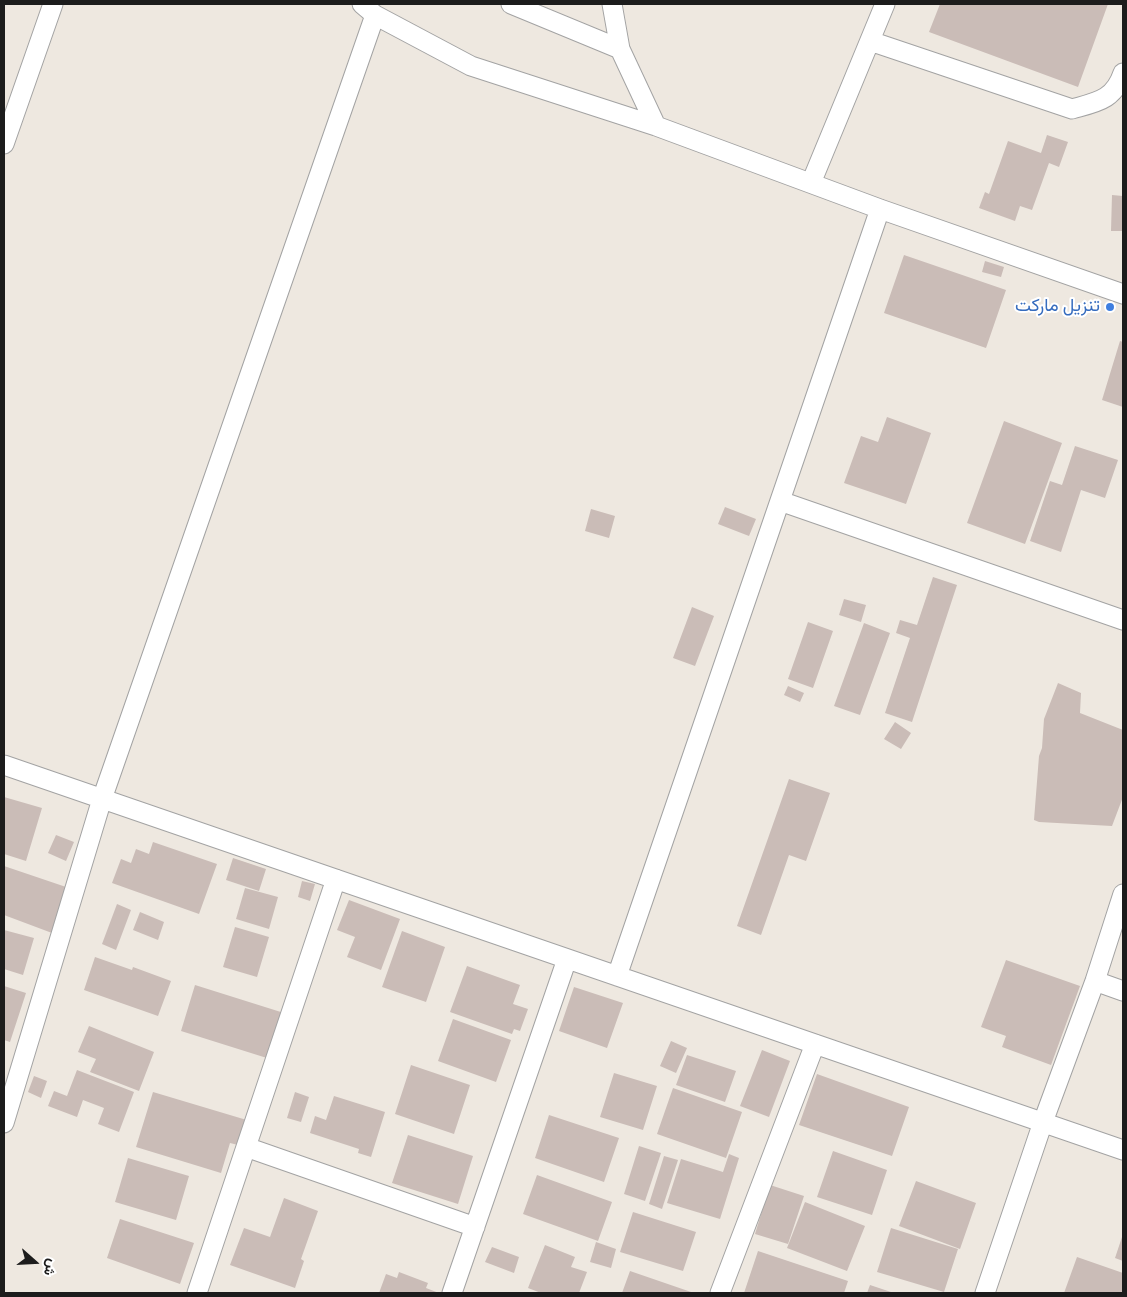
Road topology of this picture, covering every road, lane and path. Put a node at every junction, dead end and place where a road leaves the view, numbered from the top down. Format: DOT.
graph roads {
  1 [pos="54,4"];
  2 [pos="612,4"];
  3 [pos="885,4"];
  4 [pos="520,5"];
  5 [pos="369,9"];
  6 [pos="870,41"];
  7 [pos="620,50"];
  8 [pos="1123,73"];
  9 [pos="656,126"];
  10 [pos="4,144"];
  11 [pos="810,183"];
  12 [pos="880,209"];
  13 [pos="1123,294"];
  14 [pos="780,501"];
  15 [pos="1123,620"];
  16 [pos="4,765"];
  17 [pos="102,799"];
  18 [pos="336,879"];
  19 [pos="1123,894"];
  20 [pos="567,958"];
  21 [pos="617,976"];
  22 [pos="1094,981"];
  23 [pos="1123,991"];
  24 [pos="815,1044"];
  25 [pos="1043,1122"];
  26 [pos="4,1123"];
  27 [pos="246,1147"];
  28 [pos="1123,1150"];
  29 [pos="475,1227"];
  30 [pos="197,1293"];
  31 [pos="452,1293"];
  32 [pos="720,1293"];
  33 [pos="985,1293"];
  1 -- 10 [label="street"];
  2 -- 7 [label="street"];
  3 -- 6 [label="street"];
  4 -- 7 [label="street"];
  5 -- 9 [label="street"];
  5 -- 17 [label="street"];
  6 -- 8 [label="street"];
  6 -- 11 [label="street"];
  7 -- 9 [label="street"];
  9 -- 11 [label="street"];
  11 -- 12 [label="street"];
  12 -- 13 [label="street"];
  12 -- 14 [label="street"];
  14 -- 15 [label="street"];
  14 -- 21 [label="street"];
  16 -- 17 [label="street"];
  17 -- 18 [label="street"];
  17 -- 26 [label="street"];
  18 -- 20 [label="street"];
  18 -- 27 [label="street"];
  19 -- 22 [label="street"];
  20 -- 21 [label="street"];
  20 -- 29 [label="street"];
  21 -- 24 [label="street"];
  22 -- 23 [label="street"];
  22 -- 25 [label="street"];
  24 -- 25 [label="street"];
  24 -- 32 [label="street"];
  25 -- 28 [label="street"];
  25 -- 33 [label="street"];
  27 -- 29 [label="street"];
  27 -- 30 [label="street"];
  29 -- 31 [label="street"];
}
